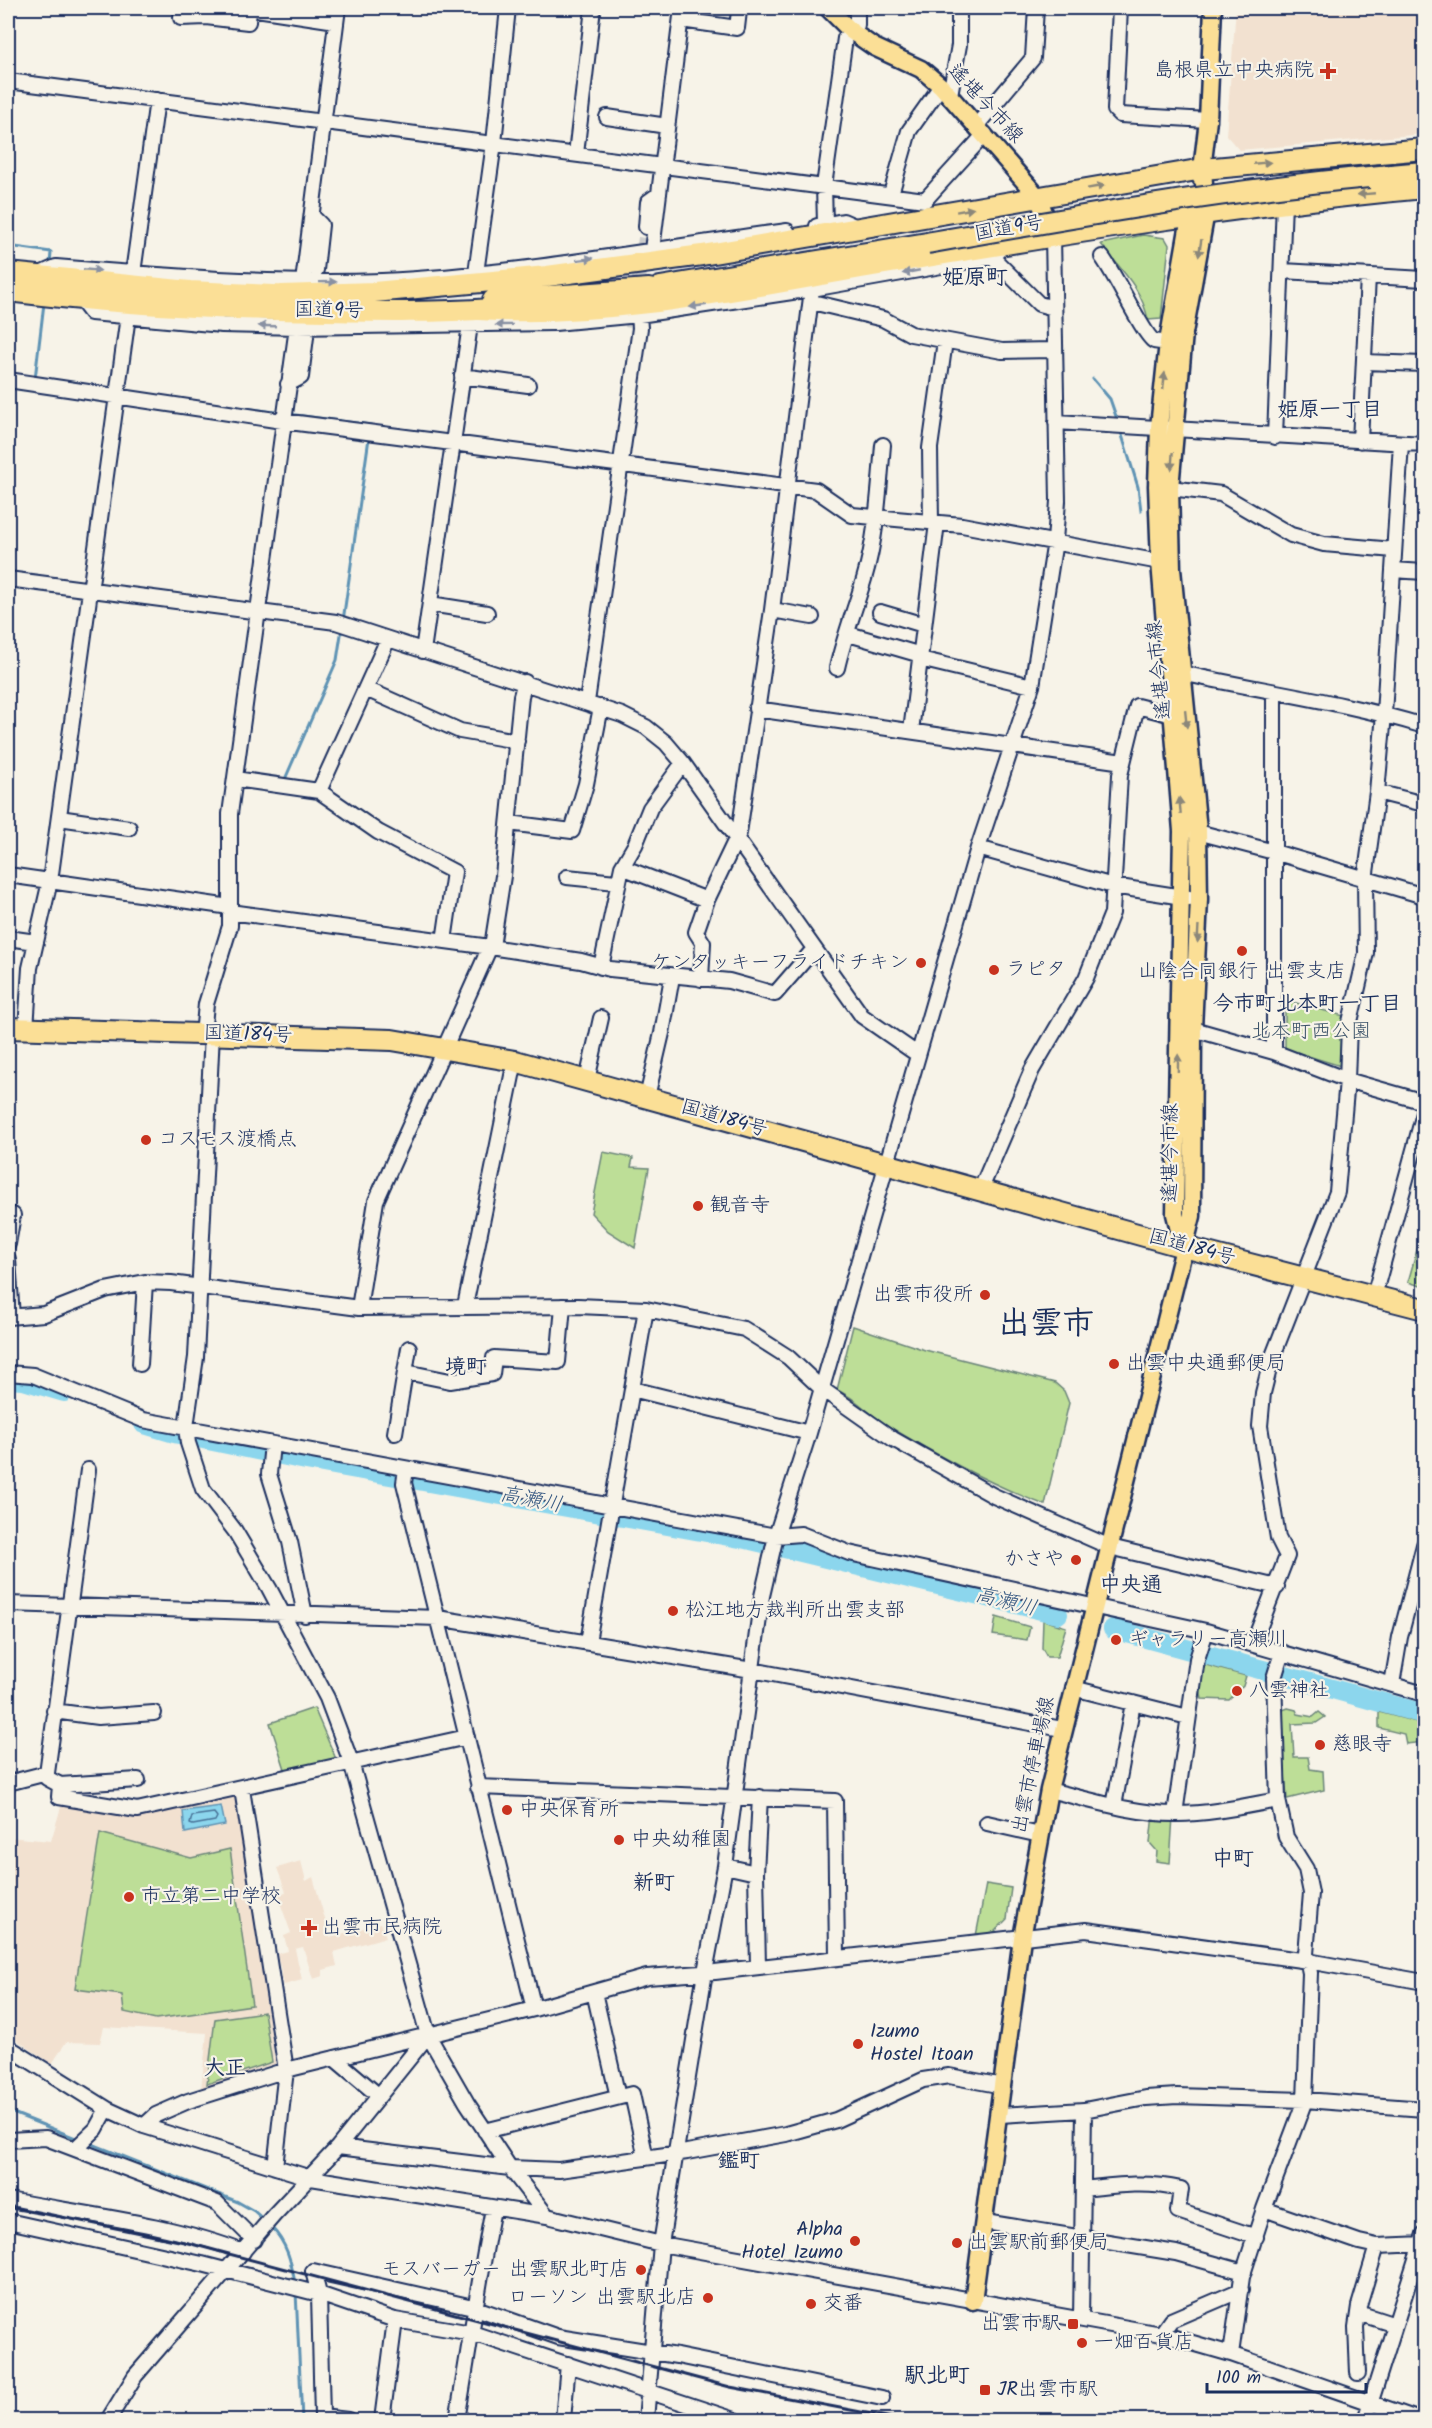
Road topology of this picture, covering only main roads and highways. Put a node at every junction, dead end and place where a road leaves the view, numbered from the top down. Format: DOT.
graph roads {
  1 [pos="828,8"];
  2 [pos="1213,8"];
  3 [pos="1425,150"];
  4 [pos="1203,169"];
  5 [pos="1425,173"];
  6 [pos="1425,188"];
  7 [pos="1038,197"];
  8 [pos="1198,213"];
  9 [pos="1053,236"];
  10 [pos="8,273"];
  11 [pos="649,289"];
  12 [pos="8,291"];
  13 [pos="282,295"];
  14 [pos="474,317"];
  15 [pos="1167,428"];
  16 [pos="1190,830"];
  17 [pos="17,1029"];
  18 [pos="1184,1247"];
  19 [pos="1425,1309"];
  20 [pos="973,2301"];
  1 -- 7 [label="main road, 遙堪今市線"];
  2 -- 4 [label="main road, 遙堪今市線"];
  4 -- 3 [label="highway, one-way"];
  7 -- 4 [label="highway, one-way"];
  4 -- 8 [label="main road, 遙堪今市線"];
  5 -- 11 [label="highway, 国道9号, bridge"];
  6 -- 8 [label="highway, one-way"];
  7 -- 9 [label="main road, 遙堪今市線"];
  13 -- 7 [label="highway, one-way"];
  8 -- 9 [label="highway"];
  8 -- 15 [label="main road, 遙堪今市線, one-way"];
  15 -- 8 [label="main road, 遙堪今市線, one-way"];
  9 -- 14 [label="highway, one-way"];
  10 -- 13 [label="highway, 国道9号"];
  11 -- 13 [label="highway, 国道9号"];
  11 -- 14 [label="highway, 国道9号"];
  12 -- 14 [label="highway, 国道9号"];
  15 -- 16 [label="main road, 遙堪今市線, one-way"];
  16 -- 15 [label="main road, 遙堪今市線, one-way"];
  16 -- 18 [label="main road, 遙堪今市線"];
  17 -- 18 [label="highway, 国道184号"];
  18 -- 19 [label="highway, 国道184号"];
  18 -- 20 [label="main road, 出雲市停車場線"];
}
